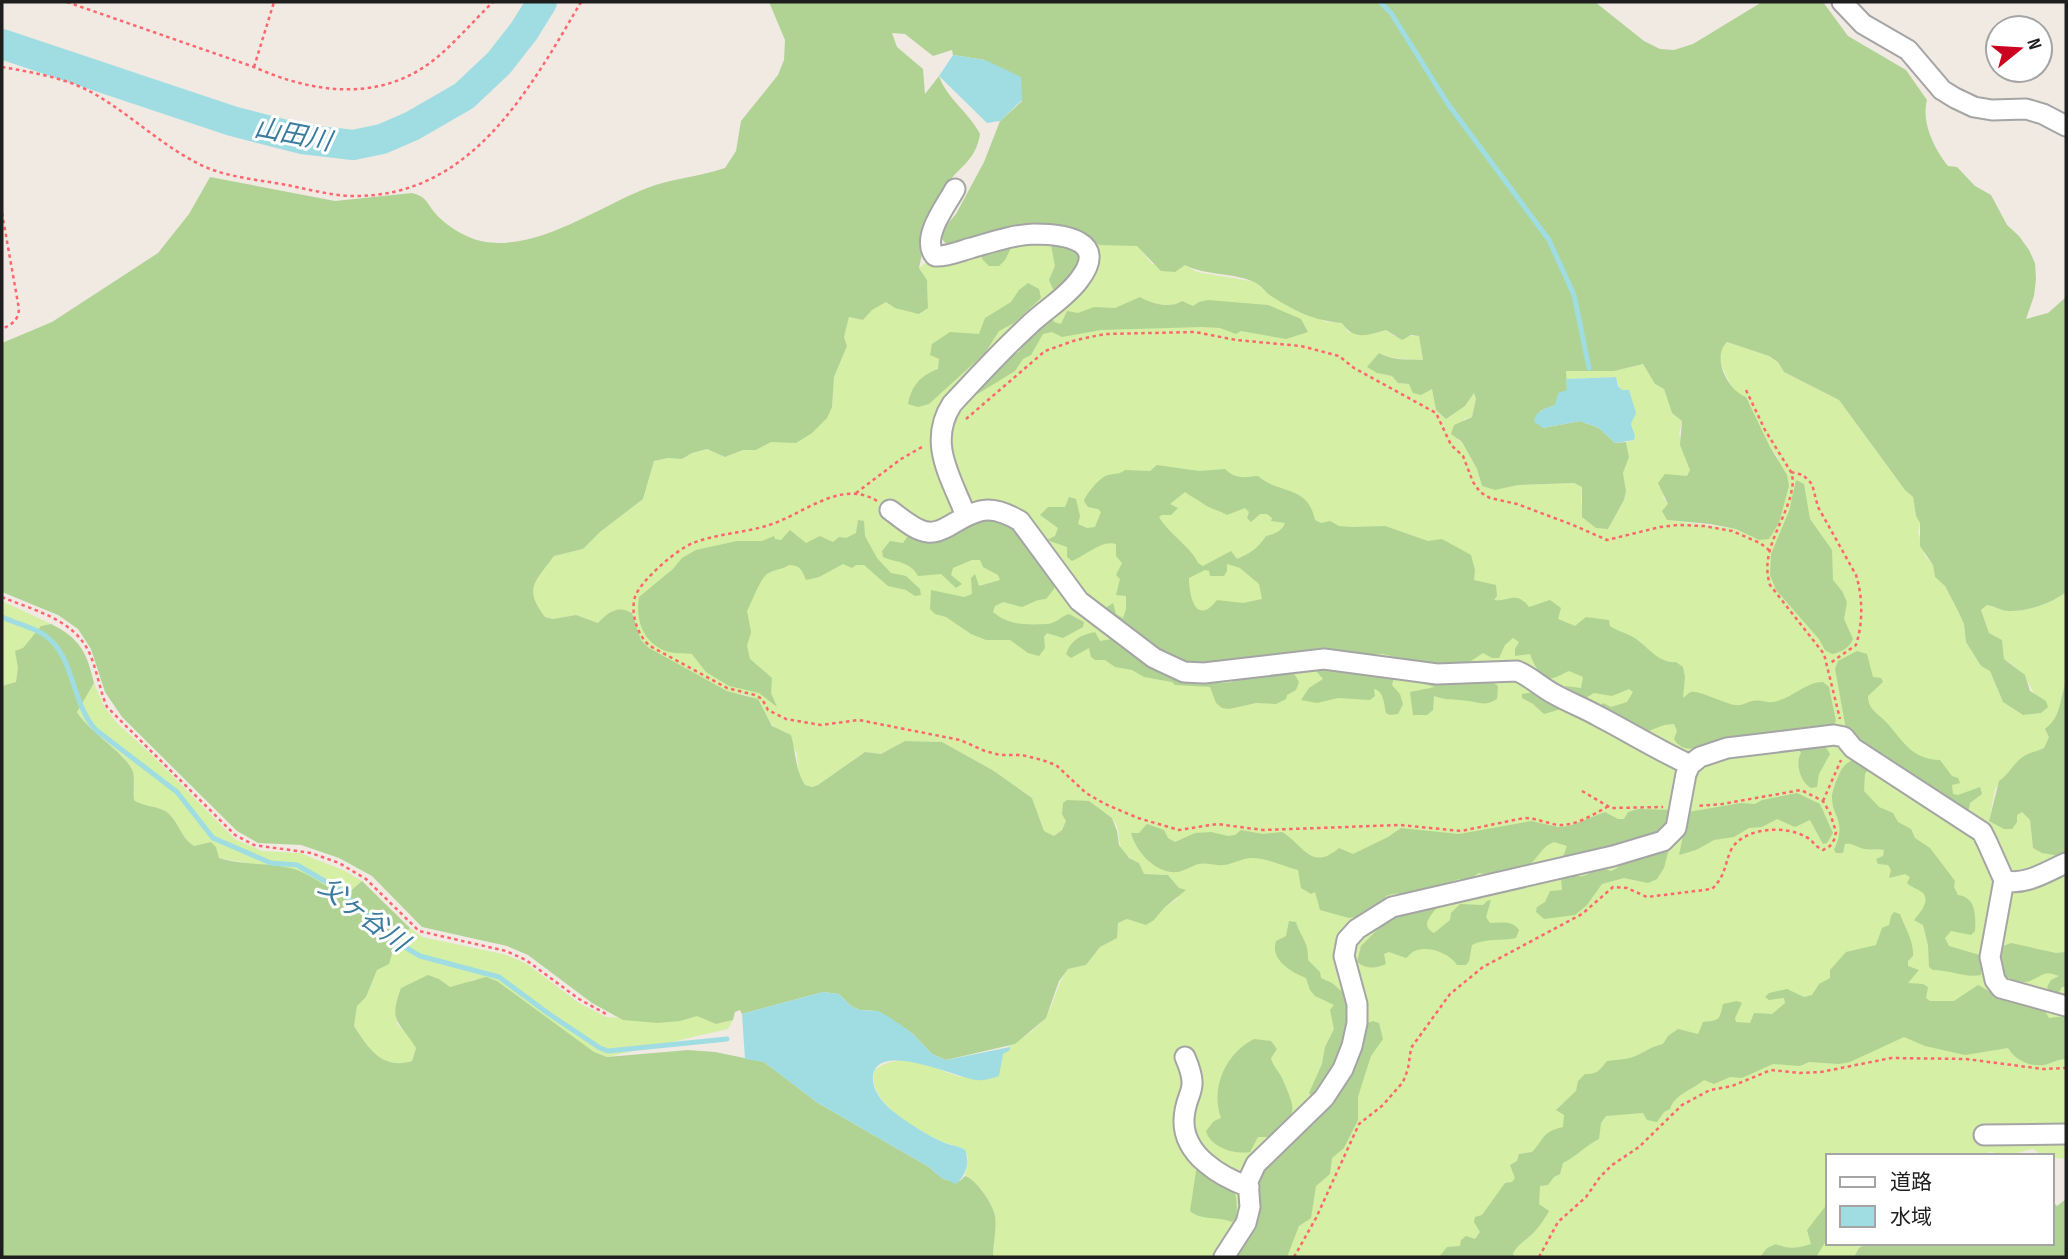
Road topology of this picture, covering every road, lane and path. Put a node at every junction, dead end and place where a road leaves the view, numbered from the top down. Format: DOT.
graph roads {
  1 [pos="67,2"];
  2 [pos="274,2"];
  3 [pos="493,2"];
  4 [pos="581,2"];
  5 [pos="1842,2"];
  6 [pos="2,67"];
  7 [pos="254,67"];
  8 [pos="2066,126"];
  9 [pos="955,190"];
  10 [pos="2,213"];
  11 [pos="2,329"];
  12 [pos="1746,390"];
  13 [pos="940,436"];
  14 [pos="1791,472"];
  15 [pos="856,493"];
  16 [pos="890,510"];
  17 [pos="966,516"];
  18 [pos="1769,550"];
  19 [pos="2,597"];
  20 [pos="1829,664"];
  21 [pos="1843,737"];
  22 [pos="1690,765"];
  23 [pos="1581,791"];
  24 [pos="1823,801"];
  25 [pos="1607,807"];
  26 [pos="1681,807"];
  27 [pos="2066,863"];
  28 [pos="2004,880"];
  29 [pos="2066,1006"];
  30 [pos="606,1014"];
  31 [pos="1185,1057"];
  32 [pos="2066,1068"];
  33 [pos="2066,1134"];
  34 [pos="1984,1135"];
  35 [pos="1249,1187"];
  36 [pos="1224,1257"];
  37 [pos="1294,1257"];
  38 [pos="1539,1257"];
  1 -- 7 [label="path"];
  2 -- 7 [label="path"];
  3 -- 7 [label="path"];
  4 -- 6 [label="path"];
  5 -- 8 [label="street"];
  9 -- 13 [label="street"];
  10 -- 11 [label="path"];
  12 -- 14 [label="path"];
  13 -- 15 [label="path"];
  13 -- 17 [label="street"];
  13 -- 18 [label="path"];
  14 -- 18 [label="path"];
  14 -- 20 [label="path"];
  15 -- 16 [label="path"];
  15 -- 25 [label="path"];
  16 -- 17 [label="street"];
  17 -- 22 [label="street"];
  18 -- 20 [label="path"];
  19 -- 30 [label="path"];
  20 -- 21 [label="path"];
  21 -- 22 [label="street"];
  21 -- 24 [label="path"];
  21 -- 28 [label="street"];
  22 -- 26 [label="street"];
  23 -- 25 [label="path"];
  24 -- 26 [label="path"];
  24 -- 37 [label="path"];
  25 -- 26 [label="path"];
  26 -- 35 [label="street"];
  27 -- 28 [label="street"];
  28 -- 29 [label="street"];
  31 -- 35 [label="street"];
  32 -- 38 [label="path"];
  33 -- 34 [label="street"];
  35 -- 36 [label="street"];
}
